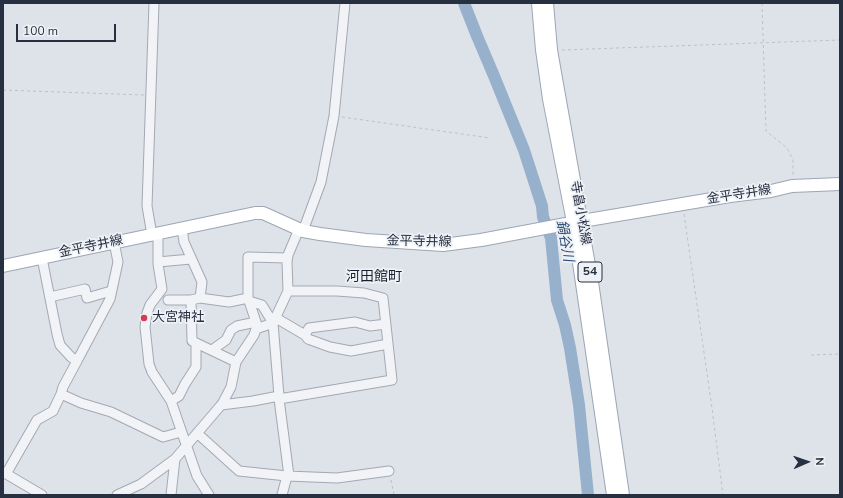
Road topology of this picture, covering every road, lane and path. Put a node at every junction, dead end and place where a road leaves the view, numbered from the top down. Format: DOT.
graph roads {
  1 [pos="154,3"];
  2 [pos="346,3"];
  3 [pos="538,3"];
  4 [pos="547,3"];
  5 [pos="762,3"];
  6 [pos="840,40"];
  7 [pos="763,42"];
  8 [pos="551,50"];
  9 [pos="3,90"];
  10 [pos="150,95"];
  11 [pos="334,116"];
  12 [pos="490,138"];
  13 [pos="840,184"];
  14 [pos="792,186"];
  15 [pos="682,204"];
  16 [pos="577,222"];
  17 [pos="182,228"];
  18 [pos="301,230"];
  19 [pos="155,234"];
  20 [pos="114,242"];
  21 [pos="42,258"];
  22 [pos="191,258"];
  23 [pos="287,258"];
  24 [pos="158,262"];
  25 [pos="3,266"];
  26 [pos="162,289"];
  27 [pos="111,291"];
  28 [pos="288,291"];
  29 [pos="50,297"];
  30 [pos="155,298"];
  31 [pos="196,299"];
  32 [pos="248,299"];
  33 [pos="168,300"];
  34 [pos="274,321"];
  35 [pos="386,324"];
  36 [pos="257,325"];
  37 [pos="305,335"];
  38 [pos="196,343"];
  39 [pos="388,344"];
  40 [pos="212,350"];
  41 [pos="840,354"];
  42 [pos="811,355"];
  43 [pos="77,361"];
  44 [pos="236,362"];
  45 [pos="61,394"];
  46 [pos="279,398"];
  47 [pos="171,401"];
  48 [pos="221,405"];
  49 [pos="181,432"];
  50 [pos="197,433"];
  51 [pos="186,446"];
  52 [pos="175,459"];
  53 [pos="389,471"];
  54 [pos="5,473"];
  55 [pos="288,476"];
  56 [pos="42,495"];
  57 [pos="117,495"];
  58 [pos="171,495"];
  59 [pos="209,495"];
  60 [pos="282,495"];
  61 [pos="394,495"];
  62 [pos="613,495"];
  63 [pos="623,495"];
  64 [pos="723,495"];
  1 -- 10 [label="street"];
  2 -- 11 [label="street"];
  3 -- 16 [label="main road, 寺畠小松線 / 54"];
  4 -- 8 [label="main road, 寺畠小松線 / 54"];
  5 -- 7 [label="path"];
  6 -- 7 [label="path"];
  7 -- 8 [label="path"];
  7 -- 14 [label="path"];
  8 -- 16 [label="main road, 寺畠小松線 / 54"];
  9 -- 10 [label="path"];
  10 -- 19 [label="street"];
  11 -- 12 [label="path"];
  11 -- 18 [label="street"];
  13 -- 14 [label="main road, 金平寺井線"];
  14 -- 15 [label="main road, 金平寺井線"];
  15 -- 16 [label="main road, 金平寺井線"];
  15 -- 64 [label="path"];
  16 -- 18 [label="main road, 金平寺井線"];
  16 -- 62 [label="main road, 寺畠小松線 / 54"];
  16 -- 63 [label="main road, 寺畠小松線 / 54"];
  17 -- 18 [label="main road, 金平寺井線"];
  17 -- 19 [label="main road, 金平寺井線"];
  17 -- 22 [label="street"];
  18 -- 23 [label="street"];
  19 -- 20 [label="main road, 金平寺井線"];
  19 -- 24 [label="street"];
  20 -- 21 [label="main road, 金平寺井線"];
  20 -- 27 [label="street"];
  21 -- 25 [label="main road, 金平寺井線"];
  21 -- 29 [label="street"];
  22 -- 24 [label="street"];
  22 -- 31 [label="street"];
  23 -- 28 [label="street"];
  23 -- 32 [label="street"];
  24 -- 26 [label="street"];
  26 -- 30 [label="street"];
  26 -- 33 [label="street"];
  27 -- 29 [label="street"];
  27 -- 43 [label="street"];
  28 -- 34 [label="street"];
  28 -- 35 [label="street"];
  29 -- 43 [label="street"];
  30 -- 33 [label="street"];
  30 -- 47 [label="street"];
  31 -- 32 [label="street"];
  31 -- 33 [label="street"];
  31 -- 38 [label="street"];
  32 -- 34 [label="street"];
  32 -- 36 [label="street"];
  34 -- 36 [label="street"];
  34 -- 37 [label="street"];
  34 -- 46 [label="street"];
  35 -- 37 [label="street"];
  35 -- 39 [label="street"];
  36 -- 40 [label="street"];
  36 -- 44 [label="street"];
  37 -- 39 [label="street"];
  38 -- 40 [label="street"];
  38 -- 47 [label="street"];
  39 -- 46 [label="street"];
  40 -- 44 [label="street"];
  41 -- 42 [label="path"];
  43 -- 45 [label="street"];
  44 -- 48 [label="street"];
  45 -- 49 [label="street"];
  45 -- 54 [label="street"];
  46 -- 48 [label="street"];
  46 -- 55 [label="street"];
  47 -- 49 [label="street"];
  48 -- 50 [label="street"];
  49 -- 51 [label="street"];
  50 -- 51 [label="street"];
  50 -- 55 [label="street"];
  51 -- 52 [label="street"];
  51 -- 59 [label="street"];
  52 -- 57 [label="street"];
  52 -- 58 [label="street"];
  53 -- 55 [label="street"];
  53 -- 61 [label="path"];
  54 -- 56 [label="street"];
  55 -- 60 [label="street"];
}
